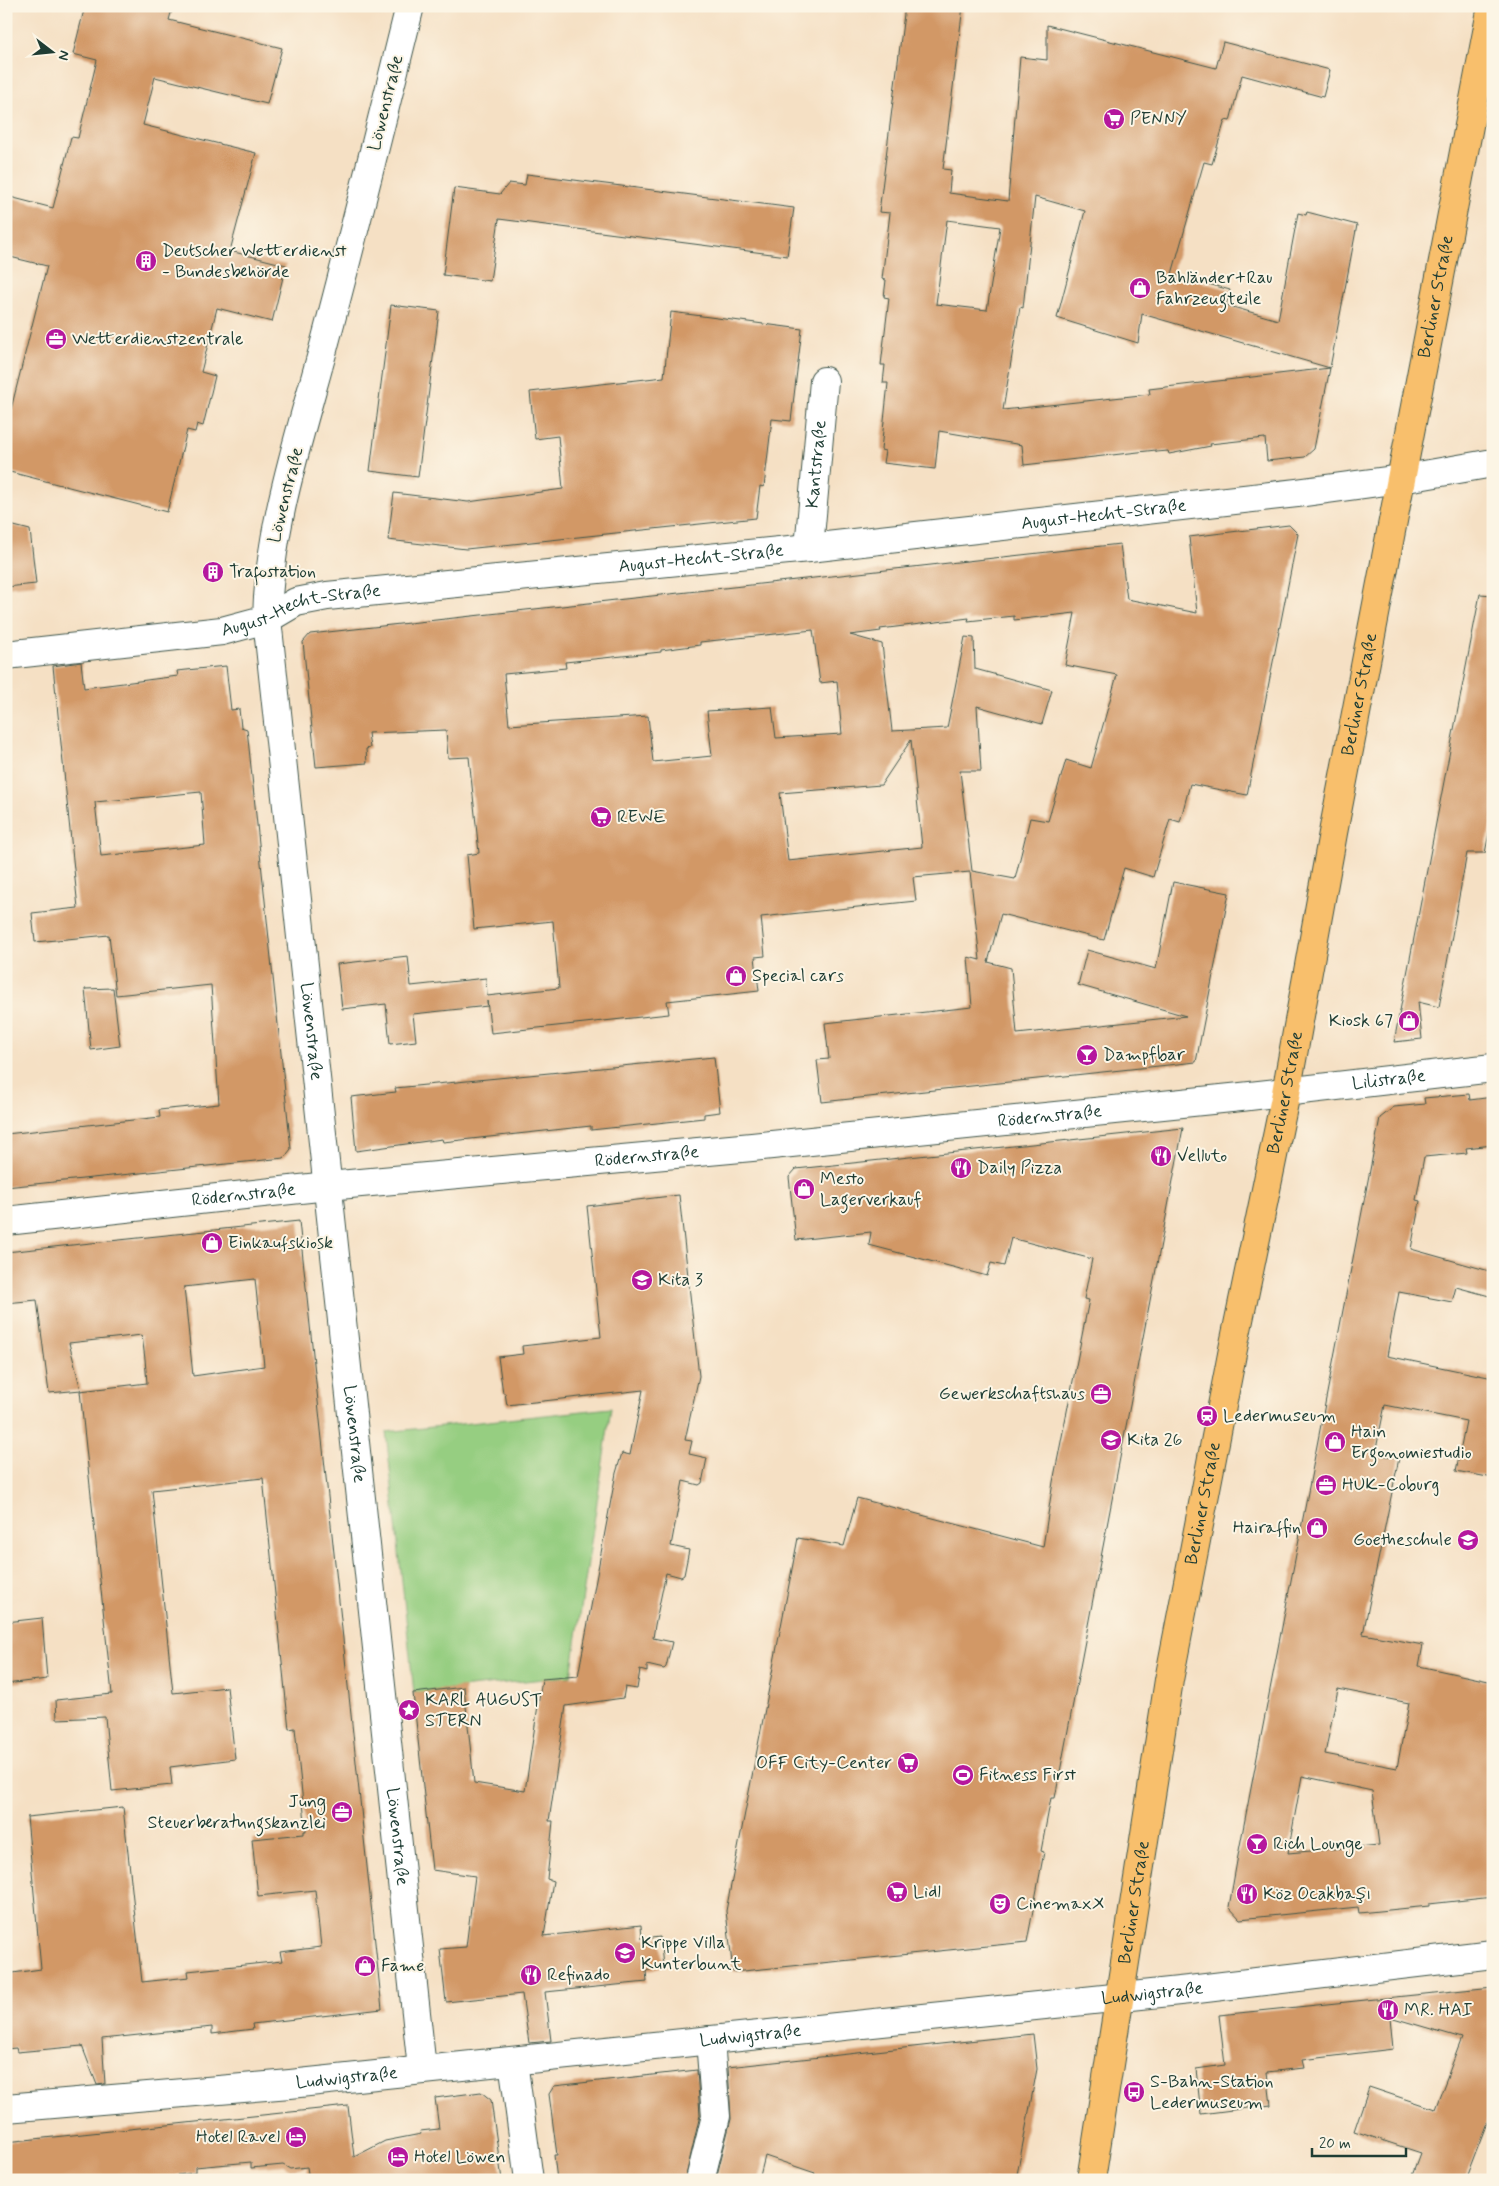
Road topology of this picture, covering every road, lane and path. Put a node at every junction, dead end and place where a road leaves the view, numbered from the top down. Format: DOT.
graph roads {
  1 [pos="410,6"];
  2 [pos="1492,6"];
  3 [pos="824,382"];
  4 [pos="1493,463"];
  5 [pos="1401,479"];
  6 [pos="809,548"];
  7 [pos="267,619"];
  8 [pos="6,655"];
  9 [pos="1493,1068"];
  10 [pos="1286,1093"];
  11 [pos="328,1186"];
  12 [pos="6,1221"];
  13 [pos="1493,1954"];
  14 [pos="1120,1997"];
  15 [pos="710,2040"];
  16 [pos="513,2061"];
  17 [pos="422,2069"];
  18 [pos="6,2108"];
  19 [pos="529,2180"];
  20 [pos="700,2180"];
  21 [pos="1091,2180"];
  1 -- 7 [label="street, Löwenstraße"];
  2 -- 5 [label="main road, Berliner Straße"];
  3 -- 6 [label="street, Kantstraße"];
  4 -- 5 [label="street, August-Hecht-Straße"];
  5 -- 6 [label="street, August-Hecht-Straße"];
  5 -- 10 [label="main road, Berliner Straße"];
  6 -- 7 [label="street, August-Hecht-Straße"];
  7 -- 8 [label="street, August-Hecht-Straße"];
  7 -- 11 [label="street, Löwenstraße"];
  9 -- 10 [label="street, Lilistraße"];
  10 -- 11 [label="street, Rödernstraße"];
  10 -- 14 [label="main road, Berliner Straße"];
  11 -- 12 [label="street, Rödernstraße"];
  11 -- 17 [label="street, Löwenstraße"];
  13 -- 14 [label="street, Ludwigstraße"];
  14 -- 15 [label="street, Ludwigstraße"];
  14 -- 21 [label="main road, Berliner Straße"];
  15 -- 16 [label="street, Ludwigstraße"];
  15 -- 20 [label="street"];
  16 -- 17 [label="street, Ludwigstraße"];
  16 -- 19 [label="street"];
  17 -- 18 [label="street, Ludwigstraße"];
}
